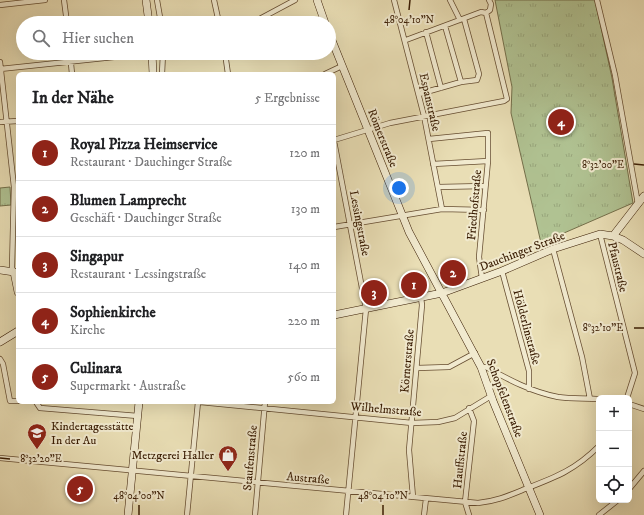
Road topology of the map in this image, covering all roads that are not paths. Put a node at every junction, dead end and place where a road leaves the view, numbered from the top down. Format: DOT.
graph roads {
  1 [pos="44,0"];
  2 [pos="64,0"];
  3 [pos="146,0"];
  4 [pos="157,0"];
  5 [pos="214,0"];
  6 [pos="295,0"];
  7 [pos="317,0"];
  8 [pos="394,0"];
  9 [pos="450,0"];
  10 [pos="489,0"];
  11 [pos="597,0"];
  12 [pos="0,5"];
  13 [pos="486,13"];
  14 [pos="66,16"];
  15 [pos="148,16"];
  16 [pos="160,16"];
  17 [pos="217,16"];
  18 [pos="265,16"];
  19 [pos="323,16"];
  20 [pos="462,19"];
  21 [pos="445,26"];
  22 [pos="426,32"];
  23 [pos="406,40"];
  24 [pos="336,51"];
  25 [pos="89,60"];
  26 [pos="152,60"];
  27 [pos="163,60"];
  28 [pos="226,60"];
  29 [pos="0,62"];
  30 [pos="71,62"];
  31 [pos="342,66"];
  32 [pos="0,69"];
  33 [pos="72,72"];
  34 [pos="153,72"];
  35 [pos="162,72"];
  36 [pos="228,72"];
  37 [pos="329,72"];
  38 [pos="461,82"];
  39 [pos="441,88"];
  40 [pos="419,94"];
  41 [pos="424,116"];
  42 [pos="16,121"];
  43 [pos="0,122"];
  44 [pos="6,122"];
  45 [pos="368,130"];
  46 [pos="336,139"];
  47 [pos="429,139"];
  48 [pos="336,150"];
  49 [pos="488,161"];
  50 [pos="434,164"];
  51 [pos="485,186"];
  52 [pos="16,187"];
  53 [pos="438,187"];
  54 [pos="644,196"];
  55 [pos="638,205"];
  56 [pos="442,209"];
  57 [pos="484,210"];
  58 [pos="402,216"];
  59 [pos="351,226"];
  60 [pos="336,227"];
  61 [pos="600,234"];
  62 [pos="613,236"];
  63 [pos="554,249"];
  64 [pos="644,254"];
  65 [pos="0,270"];
  66 [pos="502,271"];
  67 [pos="0,273"];
  68 [pos="16,274"];
  69 [pos="482,278"];
  70 [pos="442,293"];
  71 [pos="421,298"];
  72 [pos="366,309"];
  73 [pos="336,315"];
  74 [pos="16,332"];
  75 [pos="0,342"];
  76 [pos="475,353"];
  77 [pos="0,359"];
  78 [pos="481,367"];
  79 [pos="417,368"];
  80 [pos="529,389"];
  81 [pos="628,395"];
  82 [pos="492,396"];
  83 [pos="590,398"];
  84 [pos="596,399"];
  85 [pos="16,401"];
  86 [pos="37,404"];
  87 [pos="139,404"];
  88 [pos="199,404"];
  89 [pos="221,404"];
  90 [pos="265,404"];
  91 [pos="632,405"];
  92 [pos="265,408"];
  93 [pos="469,408"];
  94 [pos="644,409"];
  95 [pos="138,416"];
  96 [pos="357,417"];
  97 [pos="412,423"];
  98 [pos="596,449"];
  99 [pos="0,458"];
  100 [pos="133,470"];
  101 [pos="644,471"];
  102 [pos="190,476"];
  103 [pos="259,484"];
  104 [pos="632,485"];
  105 [pos="529,488"];
  106 [pos="349,492"];
  107 [pos="414,497"];
  108 [pos="426,499"];
  109 [pos="465,502"];
  110 [pos="614,503"];
  111 [pos="128,515"];
  112 [pos="187,515"];
  113 [pos="255,515"];
  114 [pos="346,515"];
  115 [pos="424,515"];
  116 [pos="468,515"];
  117 [pos="540,515"];
  118 [pos="599,515"];
  1 -- 12 [label="street"];
  2 -- 14 [label="street"];
  3 -- 15 [label="street"];
  4 -- 16 [label="street"];
  5 -- 17 [label="street"];
  6 -- 18 [label="street"];
  7 -- 19 [label="street"];
  8 -- 23 [label="street, Espanstraße"];
  9 -- 20 [label="street"];
  10 -- 13 [label="street"];
  11 -- 55 [label="street"];
  13 -- 20 [label="street"];
  13 -- 41 [label="street"];
  20 -- 21 [label="street"];
  20 -- 38 [label="street"];
  21 -- 22 [label="street"];
  21 -- 38 [label="street"];
  22 -- 23 [label="street"];
  22 -- 39 [label="street"];
  23 -- 40 [label="street, Espanstraße"];
  24 -- 31 [label="street, Römerstraße"];
  25 -- 30 [label="street"];
  26 -- 34 [label="street"];
  27 -- 35 [label="street"];
  28 -- 36 [label="street"];
  29 -- 32 [label="street"];
  30 -- 32 [label="street"];
  30 -- 33 [label="street"];
  31 -- 37 [label="street"];
  31 -- 45 [label="street, Römerstraße"];
  32 -- 44 [label="street"];
  38 -- 39 [label="street"];
  39 -- 40 [label="street"];
  40 -- 41 [label="street, Espanstraße"];
  41 -- 45 [label="street"];
  41 -- 47 [label="street, Espanstraße"];
  42 -- 44 [label="street"];
  43 -- 44 [label="street"];
  44 -- 52 [label="street"];
  45 -- 46 [label="street"];
  45 -- 58 [label="street, Römerstraße"];
  47 -- 49 [label="street, Friedhofstraße"];
  47 -- 50 [label="street, Espanstraße"];
  48 -- 59 [label="street, Lessingstraße"];
  49 -- 50 [label="street"];
  49 -- 51 [label="street, Friedhofstraße"];
  50 -- 53 [label="street, Espanstraße"];
  51 -- 53 [label="street"];
  51 -- 57 [label="street, Friedhofstraße"];
  52 -- 68 [label="street"];
  53 -- 56 [label="street, Espanstraße"];
  54 -- 55 [label="street"];
  55 -- 62 [label="street"];
  56 -- 57 [label="street"];
  56 -- 58 [label="street"];
  57 -- 69 [label="street, Friedhofstraße"];
  58 -- 59 [label="street"];
  58 -- 70 [label="street, Römerstraße"];
  59 -- 60 [label="street"];
  59 -- 72 [label="street, Lessingstraße"];
  61 -- 62 [label="street, Dauchinger Straße"];
  61 -- 63 [label="street, Dauchinger Straße"];
  61 -- 81 [label="street, Pfaustraße"];
  62 -- 64 [label="street, Dauchinger Straße"];
  63 -- 66 [label="street, Dauchinger Straße"];
  63 -- 83 [label="street"];
  65 -- 68 [label="street"];
  66 -- 69 [label="street, Dauchinger Straße"];
  66 -- 80 [label="street, Hölderlinstraße"];
  67 -- 68 [label="street"];
  69 -- 70 [label="street, Dauchinger Straße"];
  70 -- 71 [label="street, Dauchinger Straße"];
  70 -- 76 [label="street, Schopfelenstraße"];
  71 -- 72 [label="street, Dauchinger Straße"];
  71 -- 79 [label="street, Körnerstraße"];
  72 -- 73 [label="street, Dauchinger Straße"];
  72 -- 96 [label="street, Lessingstraße"];
  74 -- 75 [label="street"];
  76 -- 78 [label="street, Schopfelenstraße"];
  76 -- 79 [label="street"];
  77 -- 85 [label="street"];
  78 -- 80 [label="street"];
  78 -- 82 [label="street, Schopfelenstraße"];
  79 -- 97 [label="street, Körnerstraße"];
  80 -- 83 [label="street"];
  82 -- 93 [label="street, Wilhelmstraße"];
  82 -- 105 [label="street, Schopfelenstraße"];
  83 -- 84 [label="street"];
  86 -- 95 [label="street"];
  87 -- 95 [label="street"];
  88 -- 102 [label="street"];
  89 -- 92 [label="street, Wilhelmstraße"];
  90 -- 92 [label="street, Staufenstraße"];
  91 -- 94 [label="street"];
  92 -- 96 [label="street, Wilhelmstraße"];
  92 -- 103 [label="street, Staufenstraße"];
  93 -- 97 [label="street, Wilhelmstraße"];
  93 -- 109 [label="street, Hauffstraße"];
  95 -- 100 [label="street"];
  96 -- 97 [label="street, Wilhelmstraße"];
  96 -- 106 [label="street, Lessingstraße"];
  97 -- 107 [label="street, Körnerstraße"];
  98 -- 105 [label="street, Austraße"];
  99 -- 100 [label="street, Austraße"];
  100 -- 102 [label="street, Austraße"];
  100 -- 111 [label="street"];
  101 -- 104 [label="street"];
  102 -- 103 [label="street, Austraße"];
  102 -- 112 [label="street"];
  103 -- 106 [label="street, Austraße"];
  103 -- 113 [label="street, Staufenstraße"];
  105 -- 109 [label="street, Austraße"];
  105 -- 117 [label="street, Schopfelenstraße"];
  106 -- 107 [label="street, Austraße"];
  106 -- 114 [label="street, Lessingstraße"];
  107 -- 108 [label="street, Austraße"];
  108 -- 109 [label="street, Austraße"];
  108 -- 115 [label="street"];
  109 -- 116 [label="street, Hauffstraße"];
  110 -- 118 [label="street"];
}
